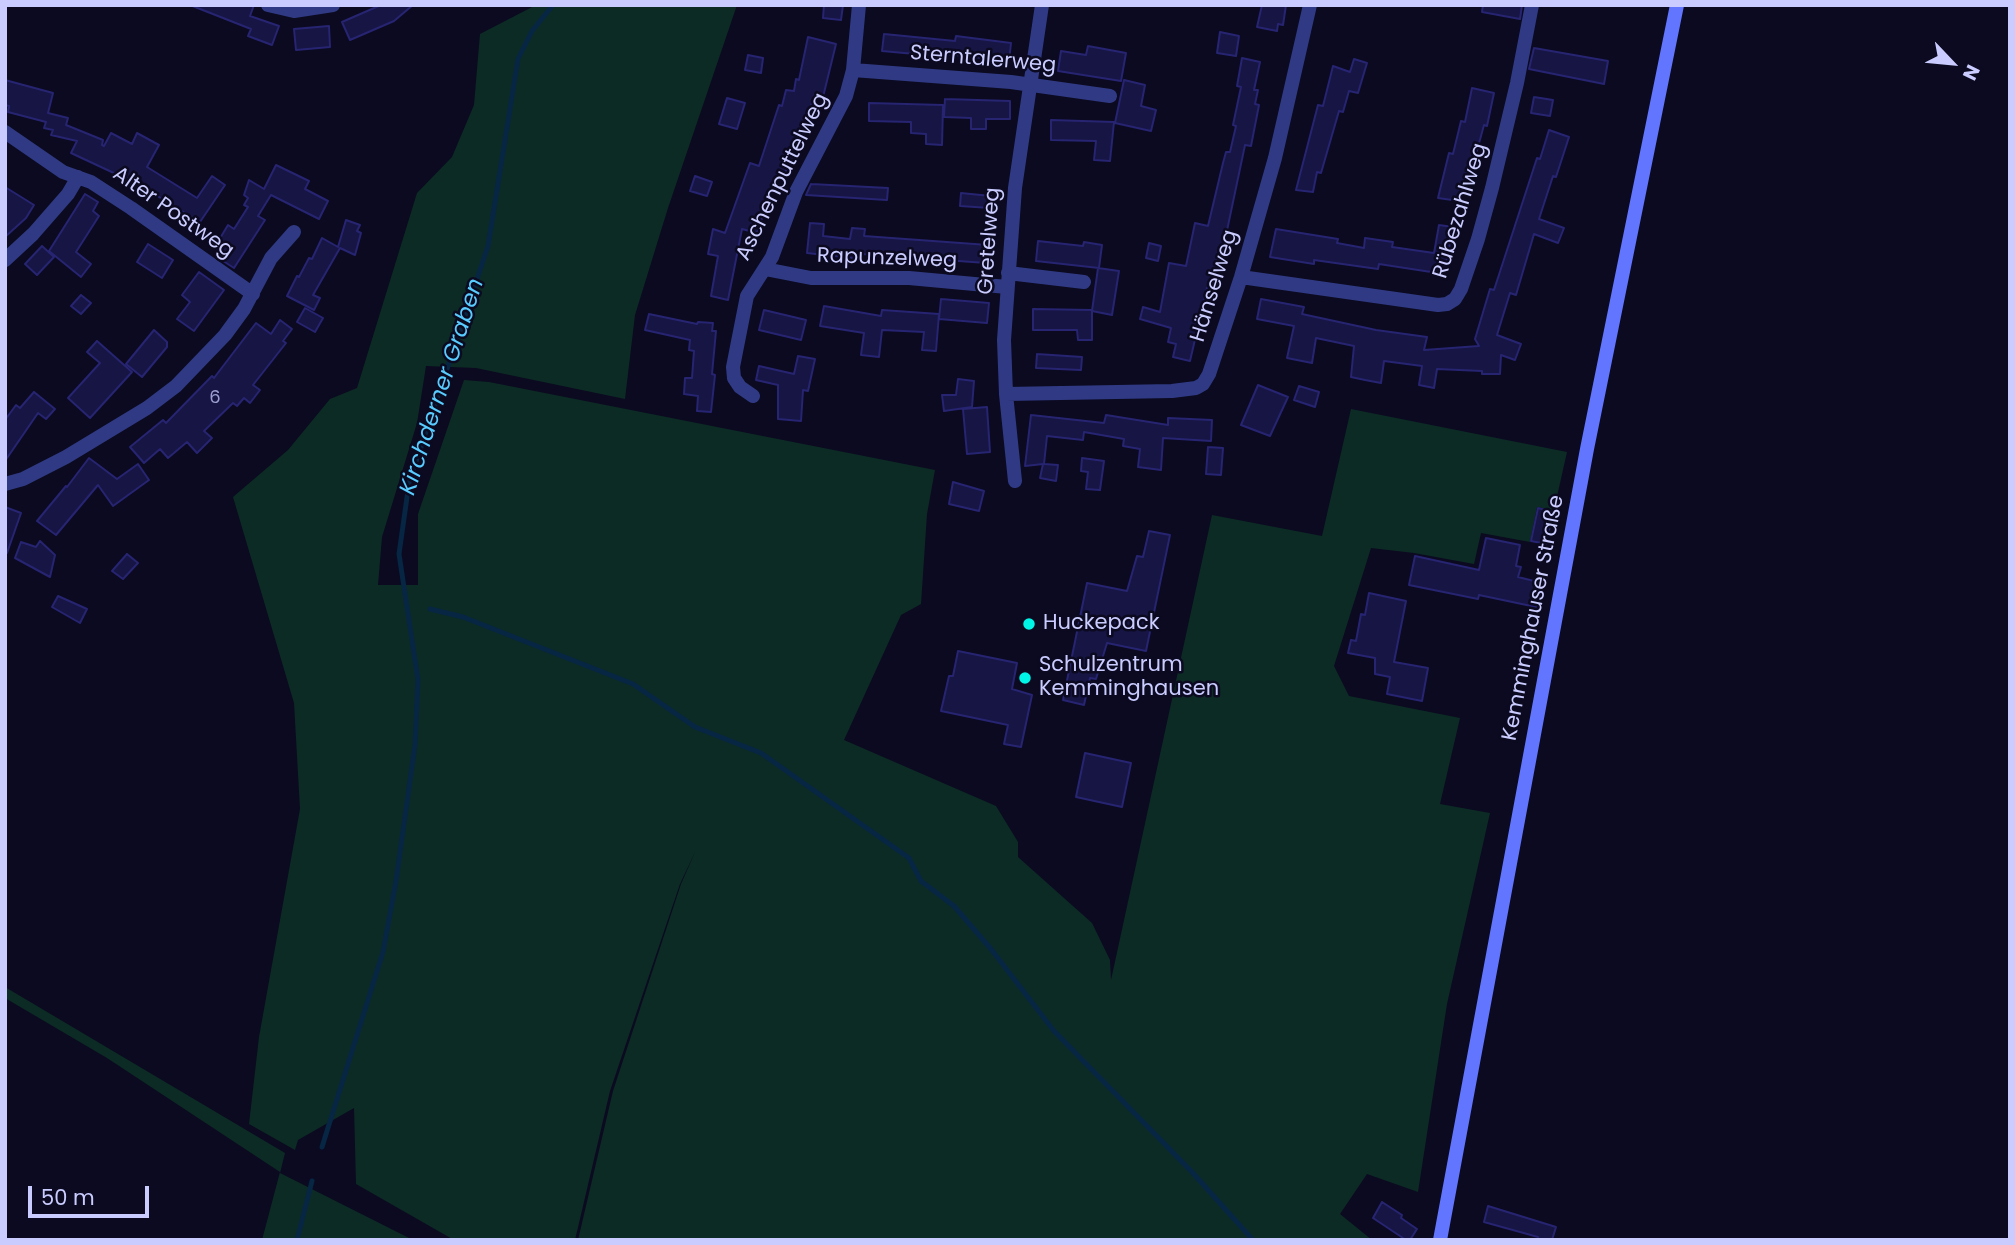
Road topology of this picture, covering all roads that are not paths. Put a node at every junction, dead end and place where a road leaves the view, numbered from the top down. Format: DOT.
graph roads {
  1 [pos="268,5"];
  2 [pos="333,5"];
  3 [pos="859,5"];
  4 [pos="1042,5"];
  5 [pos="1310,5"];
  6 [pos="1532,5"];
  7 [pos="1677,5"];
  8 [pos="853,71"];
  9 [pos="1029,84"];
  10 [pos="1110,96"];
  11 [pos="5,132"];
  12 [pos="78,177"];
  13 [pos="294,232"];
  14 [pos="5,260"];
  15 [pos="765,269"];
  16 [pos="1241,277"];
  17 [pos="1008,280"];
  18 [pos="1084,282"];
  19 [pos="253,294"];
  20 [pos="1006,394"];
  21 [pos="753,396"];
  22 [pos="1016,481"];
  23 [pos="5,484"];
  24 [pos="1440,1240"];
  1 -- 2 [label="street"];
  3 -- 8 [label="street, Aschenputtelweg"];
  4 -- 9 [label="street, Gretelweg"];
  5 -- 16 [label="street, Hänselweg"];
  6 -- 16 [label="street, Rübezahlweg"];
  7 -- 24 [label="main road, Kemminghauser Straße"];
  8 -- 9 [label="street, Sterntalerweg"];
  8 -- 15 [label="street, Aschenputtelweg"];
  9 -- 10 [label="street, Sterntalerweg"];
  9 -- 17 [label="street, Gretelweg"];
  11 -- 12 [label="street, Alter Postweg"];
  12 -- 14 [label="street"];
  12 -- 19 [label="street, Alter Postweg"];
  13 -- 19 [label="street"];
  15 -- 17 [label="street, Rapunzelweg"];
  15 -- 21 [label="street, Aschenputtelweg"];
  16 -- 20 [label="street, Hänselweg"];
  17 -- 18 [label="street, Rapunzelweg"];
  17 -- 20 [label="street, Gretelweg"];
  19 -- 23 [label="street"];
  20 -- 22 [label="street, Gretelweg"];
}
